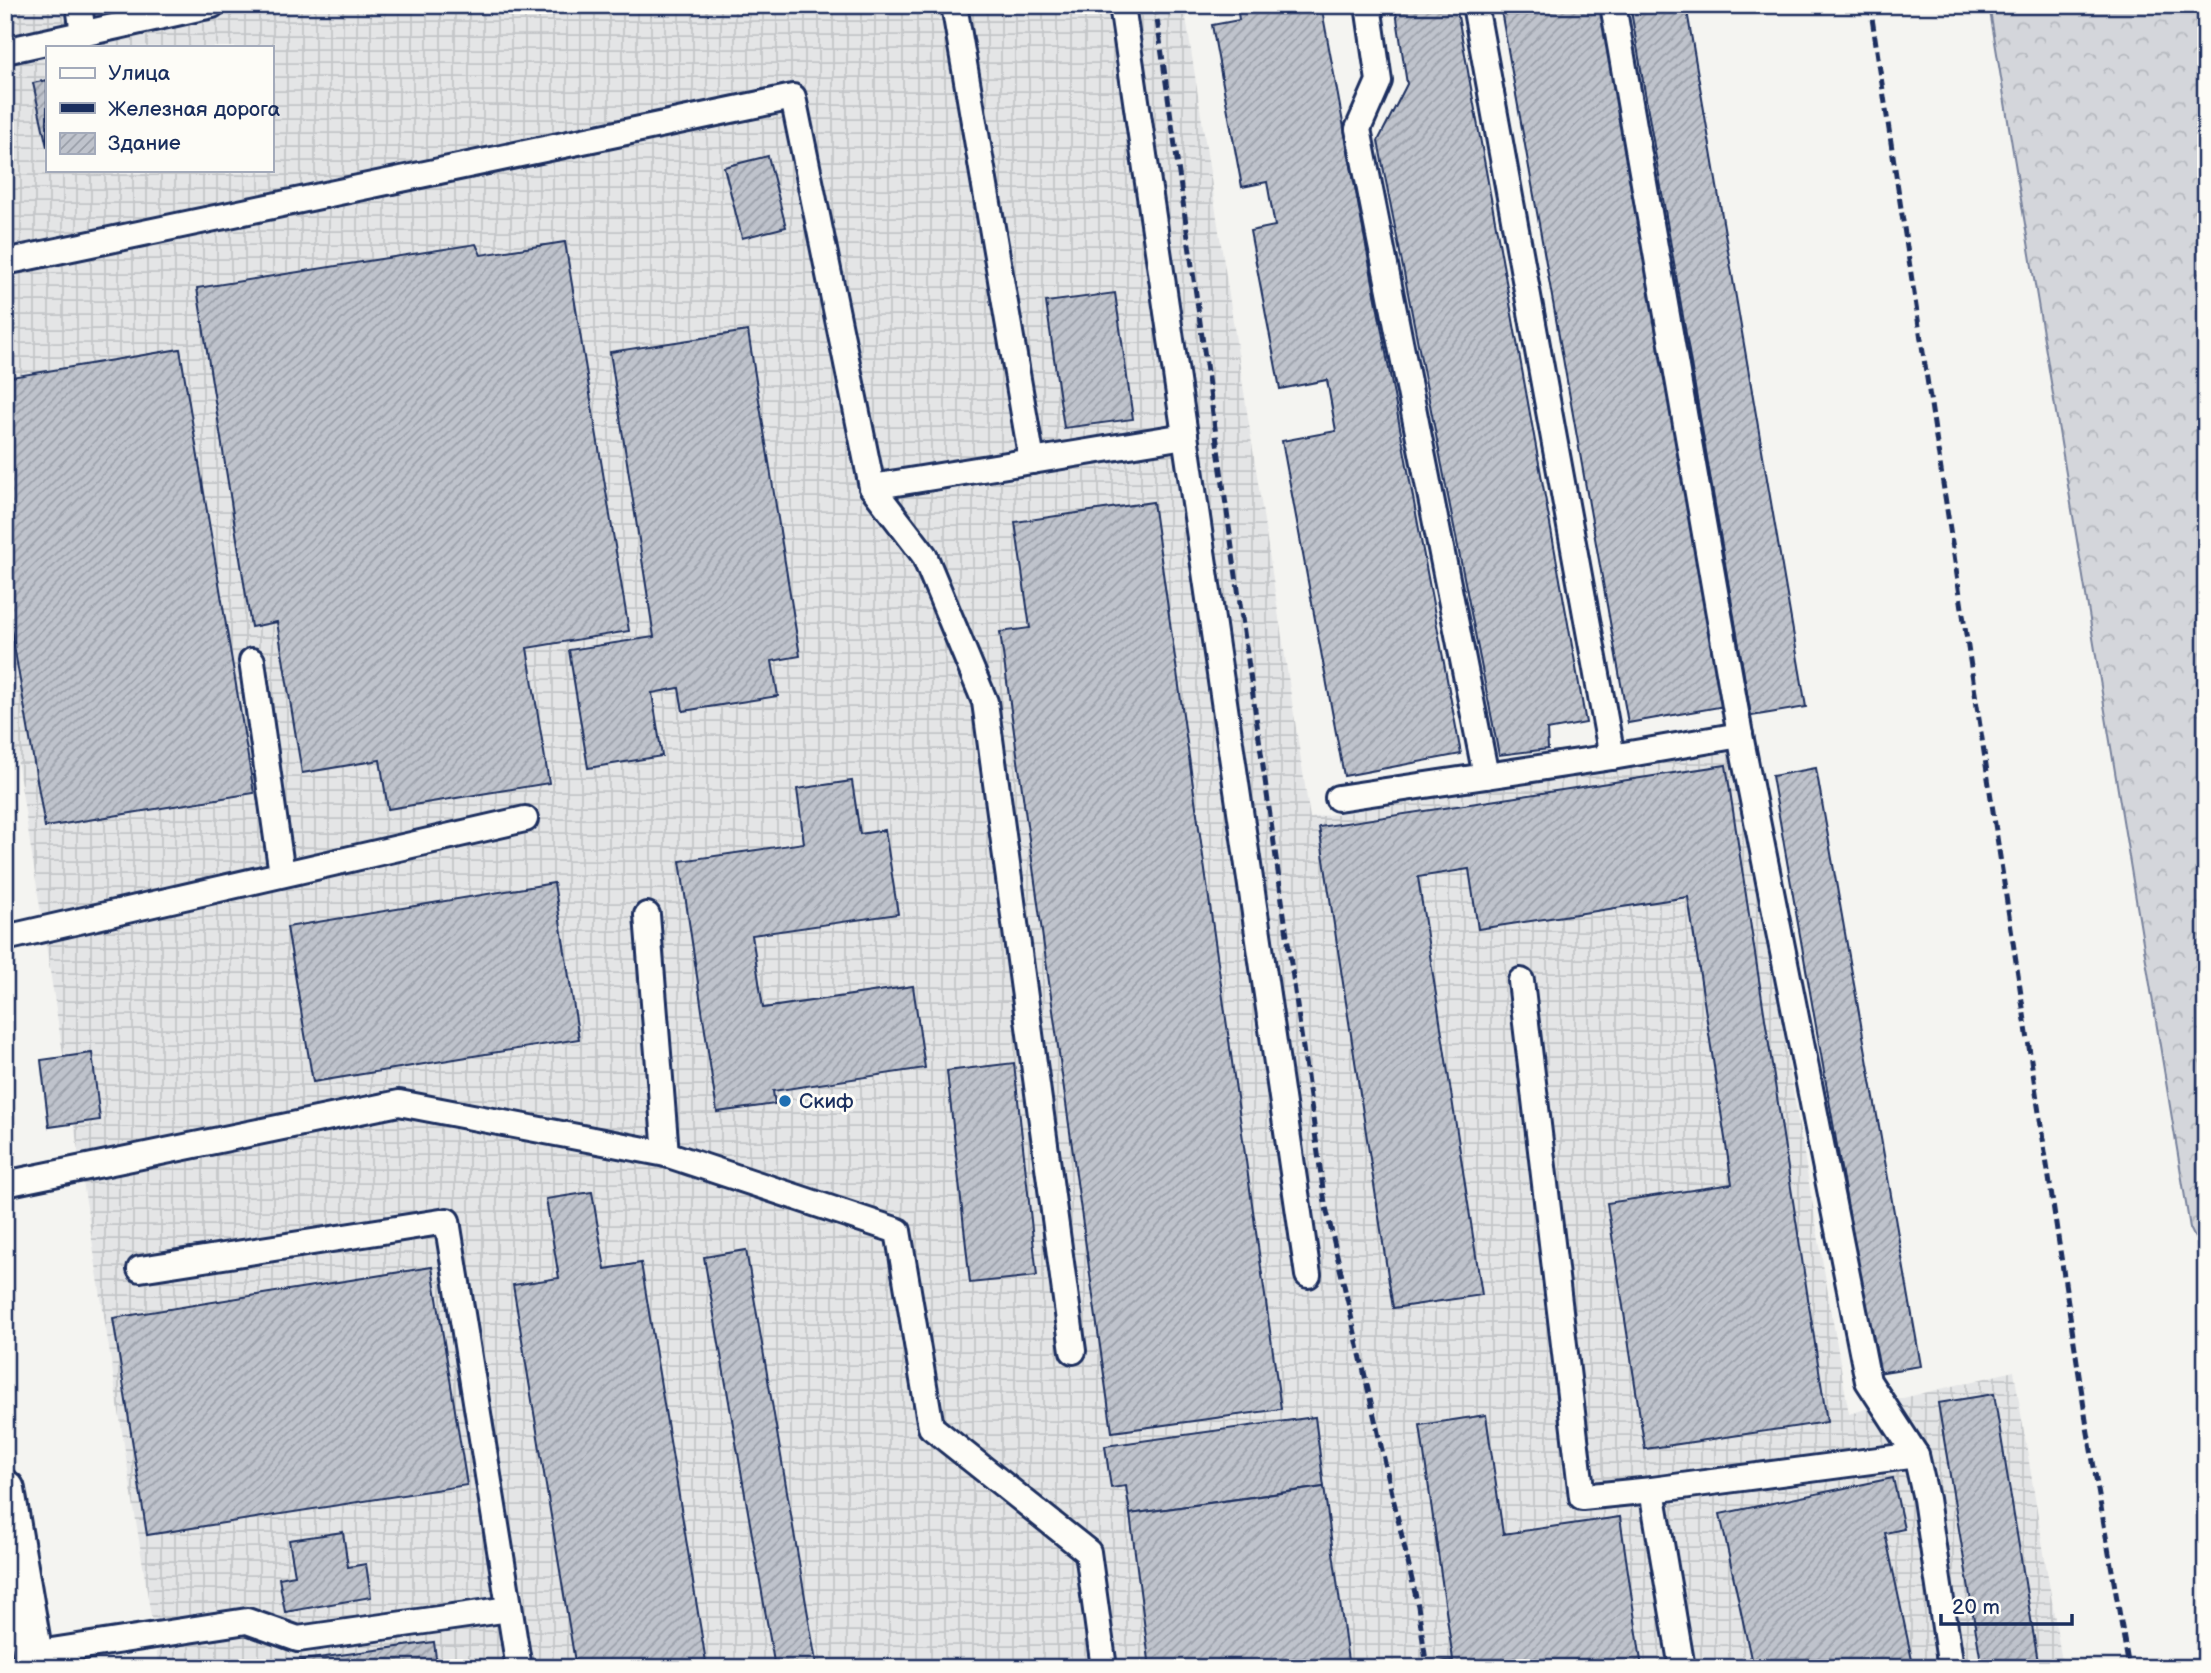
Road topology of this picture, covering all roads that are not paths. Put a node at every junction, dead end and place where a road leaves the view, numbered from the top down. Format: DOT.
graph roads {
  1 [pos="79,5"];
  2 [pos="212,5"];
  3 [pos="954,5"];
  4 [pos="1122,5"];
  5 [pos="1368,5"];
  6 [pos="1475,5"];
  7 [pos="1613,5"];
  8 [pos="83,34"];
  9 [pos="5,51"];
  10 [pos="5,262"];
  11 [pos="1185,436"];
  12 [pos="1032,461"];
  13 [pos="872,487"];
  14 [pos="252,661"];
  15 [pos="1740,736"];
  16 [pos="1612,757"];
  17 [pos="1486,776"];
  18 [pos="1338,798"];
  19 [pos="525,820"];
  20 [pos="282,874"];
  21 [pos="647,915"];
  22 [pos="5,938"];
  23 [pos="1521,981"];
  24 [pos="666,1154"];
  25 [pos="5,1184"];
  26 [pos="140,1269"];
  27 [pos="1308,1275"];
  28 [pos="1073,1351"];
  29 [pos="1916,1455"];
  30 [pos="1652,1489"];
  31 [pos="5,1490"];
  32 [pos="509,1608"];
  33 [pos="34,1661"];
  34 [pos="519,1668"];
  35 [pos="1104,1668"];
  36 [pos="1682,1668"];
  37 [pos="1951,1668"];
  1 -- 8 [label="lane"];
  2 -- 8 [label="lane"];
  3 -- 12 [label="lane"];
  4 -- 11 [label="lane"];
  5 -- 17 [label="lane"];
  6 -- 16 [label="lane"];
  7 -- 15 [label="lane"];
  8 -- 9 [label="lane"];
  10 -- 13 [label="lane"];
  11 -- 12 [label="lane"];
  11 -- 27 [label="lane"];
  12 -- 13 [label="lane"];
  13 -- 28 [label="lane"];
  14 -- 20 [label="lane"];
  15 -- 16 [label="lane"];
  15 -- 29 [label="lane"];
  16 -- 17 [label="lane"];
  17 -- 18 [label="lane"];
  19 -- 20 [label="lane"];
  20 -- 22 [label="lane"];
  21 -- 24 [label="lane"];
  23 -- 30 [label="lane"];
  24 -- 25 [label="lane"];
  24 -- 35 [label="lane"];
  26 -- 32 [label="lane"];
  29 -- 30 [label="lane"];
  29 -- 37 [label="lane"];
  30 -- 36 [label="lane"];
  31 -- 33 [label="main road"];
  32 -- 33 [label="lane"];
  32 -- 34 [label="lane"];
}
